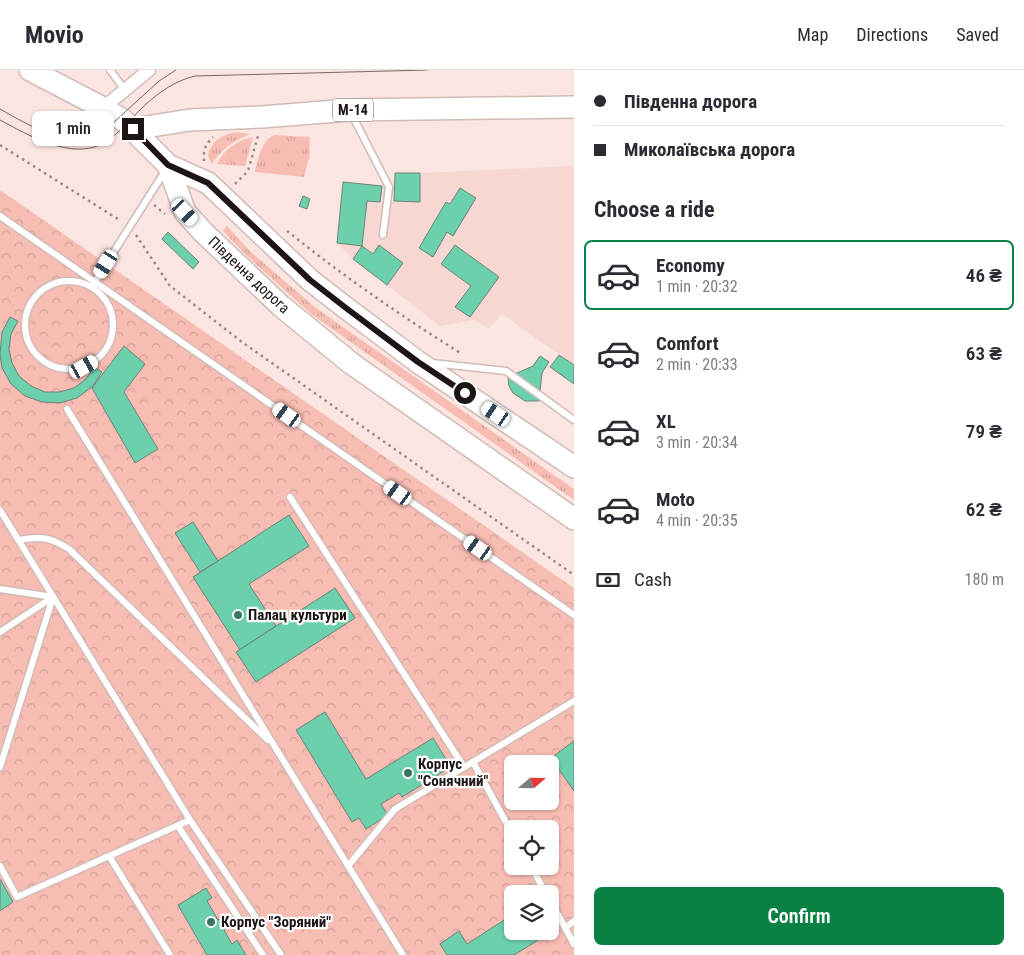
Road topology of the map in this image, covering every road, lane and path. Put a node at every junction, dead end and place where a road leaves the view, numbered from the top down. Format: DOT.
graph roads {
  1 [pos="30,70"];
  2 [pos="110,70"];
  3 [pos="149,70"];
  4 [pos="125,90"];
  5 [pos="574,107"];
  6 [pos="104,108"];
  7 [pos="349,110"];
  8 [pos="262,118"];
  9 [pos="133,129"];
  10 [pos="214,136"];
  11 [pos="0,145"];
  12 [pos="168,165"];
  13 [pos="208,167"];
  14 [pos="232,187"];
  15 [pos="147,199"];
  16 [pos="0,216"];
  17 [pos="169,217"];
  18 [pos="130,226"];
  19 [pos="284,229"];
  20 [pos="384,235"];
  21 [pos="93,284"];
  22 [pos="418,362"];
  23 [pos="484,369"];
  24 [pos="67,409"];
  25 [pos="574,420"];
  26 [pos="574,467"];
  27 [pos="290,497"];
  28 [pos="0,510"];
  29 [pos="574,519"];
  30 [pos="18,540"];
  31 [pos="574,575"];
  32 [pos="0,589"];
  33 [pos="53,597"];
  34 [pos="574,615"];
  35 [pos="0,632"];
  36 [pos="574,701"];
  37 [pos="274,746"];
  38 [pos="473,762"];
  39 [pos="0,767"];
  40 [pos="464,767"];
  41 [pos="190,820"];
  42 [pos="505,820"];
  43 [pos="178,826"];
  44 [pos="109,856"];
  45 [pos="0,866"];
  46 [pos="348,866"];
  47 [pos="559,917"];
  48 [pos="574,922"];
  49 [pos="565,928"];
  50 [pos="574,944"];
  51 [pos="170,955"];
  52 [pos="263,955"];
  53 [pos="281,955"];
  54 [pos="403,955"];
  1 -- 6 [label="main road"];
  2 -- 4 [label="lane"];
  3 -- 4 [label="street"];
  4 -- 6 [label="street"];
  5 -- 7 [label="main road, М-14"];
  6 -- 9 [label="main road"];
  7 -- 8 [label="main road, М-14"];
  7 -- 20 [label="lane"];
  8 -- 9 [label="main road, М-14"];
  8 -- 14 [label="path"];
  9 -- 12 [label="main road"];
  10 -- 13 [label="path"];
  11 -- 18 [label="path"];
  12 -- 15 [label="lane"];
  12 -- 22 [label="main road"];
  12 -- 29 [label="main road, Південна дорога"];
  15 -- 17 [label="path"];
  15 -- 18 [label="lane"];
  16 -- 21 [label="lane"];
  18 -- 21 [label="lane"];
  18 -- 31 [label="path"];
  19 -- 23 [label="path"];
  21 -- 21 [label="lane"];
  21 -- 34 [label="lane"];
  22 -- 23 [label="lane"];
  22 -- 26 [label="main road"];
  23 -- 25 [label="lane"];
  24 -- 37 [label="lane"];
  27 -- 40 [label="lane"];
  28 -- 30 [label="lane"];
  30 -- 33 [label="lane"];
  30 -- 37 [label="lane"];
  32 -- 33 [label="lane"];
  33 -- 35 [label="lane"];
  33 -- 39 [label="lane"];
  33 -- 41 [label="lane"];
  36 -- 38 [label="lane"];
  37 -- 46 [label="lane"];
  38 -- 40 [label="lane"];
  38 -- 42 [label="lane"];
  40 -- 46 [label="lane"];
  41 -- 43 [label="lane"];
  41 -- 53 [label="lane"];
  43 -- 44 [label="lane"];
  43 -- 52 [label="lane"];
  44 -- 45 [label="lane"];
  44 -- 51 [label="lane"];
  46 -- 54 [label="lane"];
  47 -- 49 [label="lane"];
  48 -- 49 [label="lane"];
  49 -- 50 [label="lane"];
}
